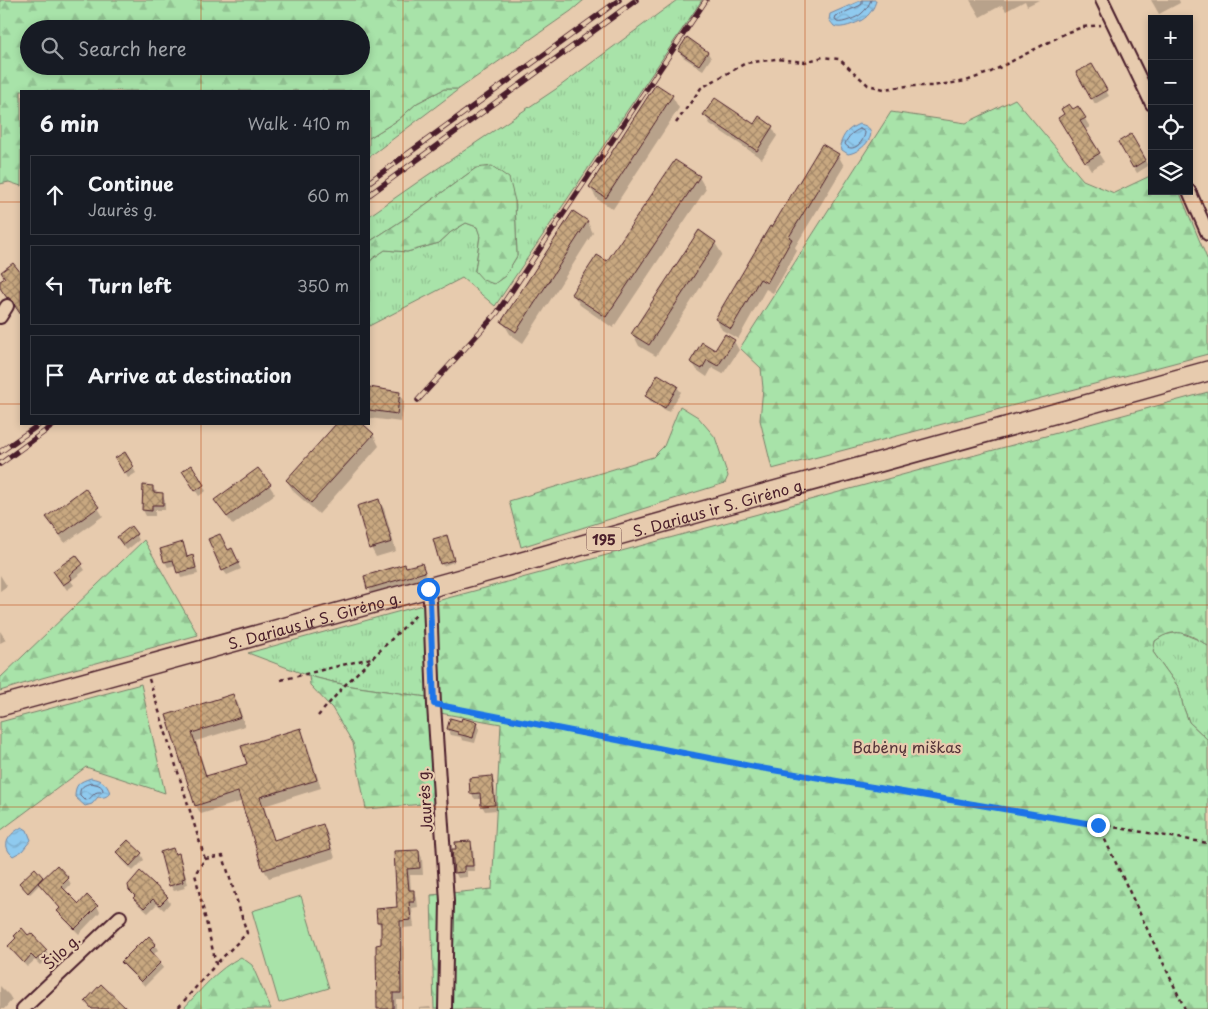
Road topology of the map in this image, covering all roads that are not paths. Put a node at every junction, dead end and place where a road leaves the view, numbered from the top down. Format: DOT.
graph roads {
  1 [pos="1102,0"];
  2 [pos="1148,96"];
  3 [pos="1191,195"];
  4 [pos="1208,234"];
  5 [pos="1208,371"];
  6 [pos="429,595"];
  7 [pos="0,706"];
  8 [pos="120,917"];
  9 [pos="23,1009"];
  10 [pos="445,1009"];
  1 -- 2 [label="street"];
  3 -- 4 [label="street"];
  5 -- 6 [label="main road, S. Dariaus ir S. Girėno g. / 195"];
  6 -- 7 [label="main road, S. Dariaus ir S. Girėno g. / 195"];
  6 -- 10 [label="street, Jaurės g."];
  8 -- 9 [label="street, Šilo g."];
}
